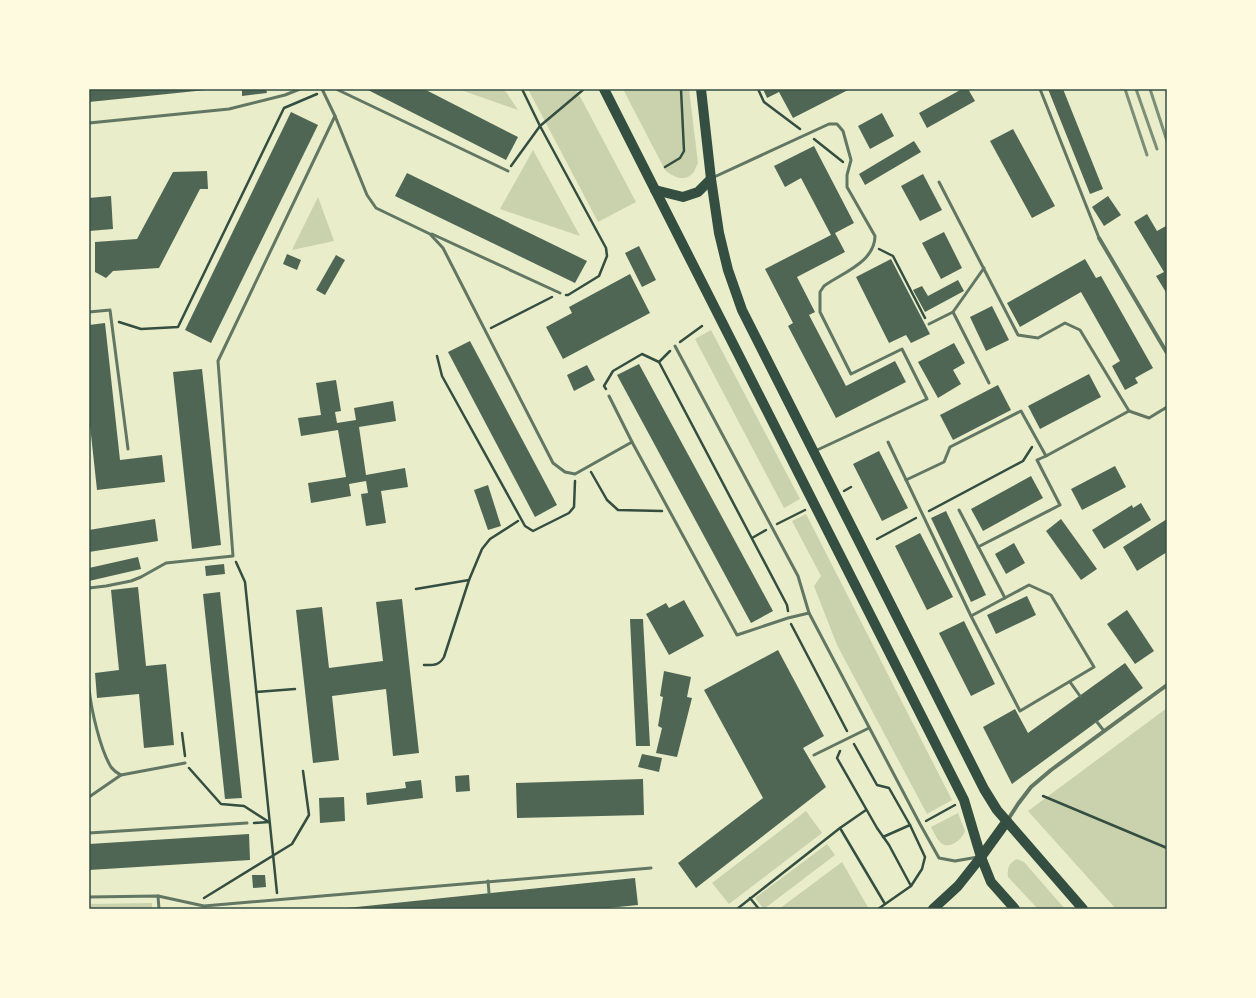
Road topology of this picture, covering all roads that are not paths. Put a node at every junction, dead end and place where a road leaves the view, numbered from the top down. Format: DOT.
graph roads {
  1 [pos="300,89"];
  2 [pos="336,89"];
  3 [pos="604,89"];
  4 [pos="701,89"];
  5 [pos="1040,89"];
  6 [pos="323,90"];
  7 [pos="335,116"];
  8 [pos="89,122"];
  9 [pos="508,171"];
  10 [pos="710,179"];
  11 [pos="939,182"];
  12 [pos="656,190"];
  13 [pos="430,234"];
  14 [pos="1099,238"];
  15 [pos="984,268"];
  16 [pos="560,293"];
  17 [pos="89,312"];
  18 [pos="953,312"];
  19 [pos="929,324"];
  20 [pos="675,346"];
  21 [pos="1167,354"];
  22 [pos="989,383"];
  23 [pos="610,396"];
  24 [pos="1167,408"];
  25 [pos="1129,411"];
  26 [pos="632,442"];
  27 [pos="888,442"];
  28 [pos="128,448"];
  29 [pos="814,452"];
  30 [pos="1046,456"];
  31 [pos="906,480"];
  32 [pos="959,510"];
  33 [pos="978,547"];
  34 [pos="89,588"];
  35 [pos="1005,598"];
  36 [pos="809,613"];
  37 [pos="971,616"];
  38 [pos="1070,682"];
  39 [pos="1167,684"];
  40 [pos="89,688"];
  41 [pos="1080,696"];
  42 [pos="1097,722"];
  43 [pos="869,728"];
  44 [pos="1104,731"];
  45 [pos="814,755"];
  46 [pos="185,763"];
  47 [pos="121,775"];
  48 [pos="89,798"];
  49 [pos="1007,821"];
  50 [pos="247,823"];
  51 [pos="89,833"];
  52 [pos="981,857"];
  53 [pos="651,868"];
  54 [pos="488,881"];
  55 [pos="489,893"];
  56 [pos="158,896"];
  57 [pos="89,897"];
  58 [pos="159,909"];
  59 [pos="933,909"];
  60 [pos="1015,909"];
  61 [pos="1083,909"];
  1 -- 8 [label="lane"];
  2 -- 9 [label="lane"];
  3 -- 12 [label="main road"];
  4 -- 10 [label="main road"];
  5 -- 14 [label="lane"];
  6 -- 7 [label="lane"];
  7 -- 13 [label="lane"];
  7 -- 34 [label="lane"];
  10 -- 12 [label="main road"];
  10 -- 29 [label="main road"];
  10 -- 29 [label="lane"];
  11 -- 15 [label="lane"];
  12 -- 52 [label="main road"];
  13 -- 16 [label="lane"];
  13 -- 26 [label="lane"];
  14 -- 21 [label="street"];
  15 -- 18 [label="lane"];
  15 -- 25 [label="lane"];
  17 -- 28 [label="lane"];
  18 -- 19 [label="lane"];
  18 -- 22 [label="lane"];
  20 -- 36 [label="lane"];
  23 -- 26 [label="lane"];
  24 -- 25 [label="lane"];
  25 -- 30 [label="lane"];
  26 -- 36 [label="lane"];
  27 -- 31 [label="lane"];
  29 -- 49 [label="main road"];
  30 -- 31 [label="lane"];
  30 -- 33 [label="lane"];
  31 -- 37 [label="lane"];
  32 -- 33 [label="lane"];
  33 -- 35 [label="lane"];
  35 -- 37 [label="lane"];
  35 -- 38 [label="lane"];
  36 -- 43 [label="lane"];
  37 -- 38 [label="lane"];
  38 -- 41 [label="lane"];
  39 -- 44 [label="street"];
  40 -- 47 [label="lane"];
  42 -- 44 [label="lane"];
  43 -- 45 [label="lane"];
  43 -- 52 [label="lane"];
  44 -- 49 [label="street"];
  46 -- 47 [label="lane"];
  47 -- 48 [label="lane"];
  49 -- 52 [label="main road"];
  49 -- 61 [label="main road"];
  50 -- 51 [label="lane"];
  52 -- 59 [label="main road"];
  52 -- 60 [label="main road"];
  53 -- 54 [label="lane"];
  54 -- 55 [label="lane"];
  54 -- 56 [label="lane"];
  56 -- 57 [label="lane"];
  56 -- 58 [label="lane"];
}
